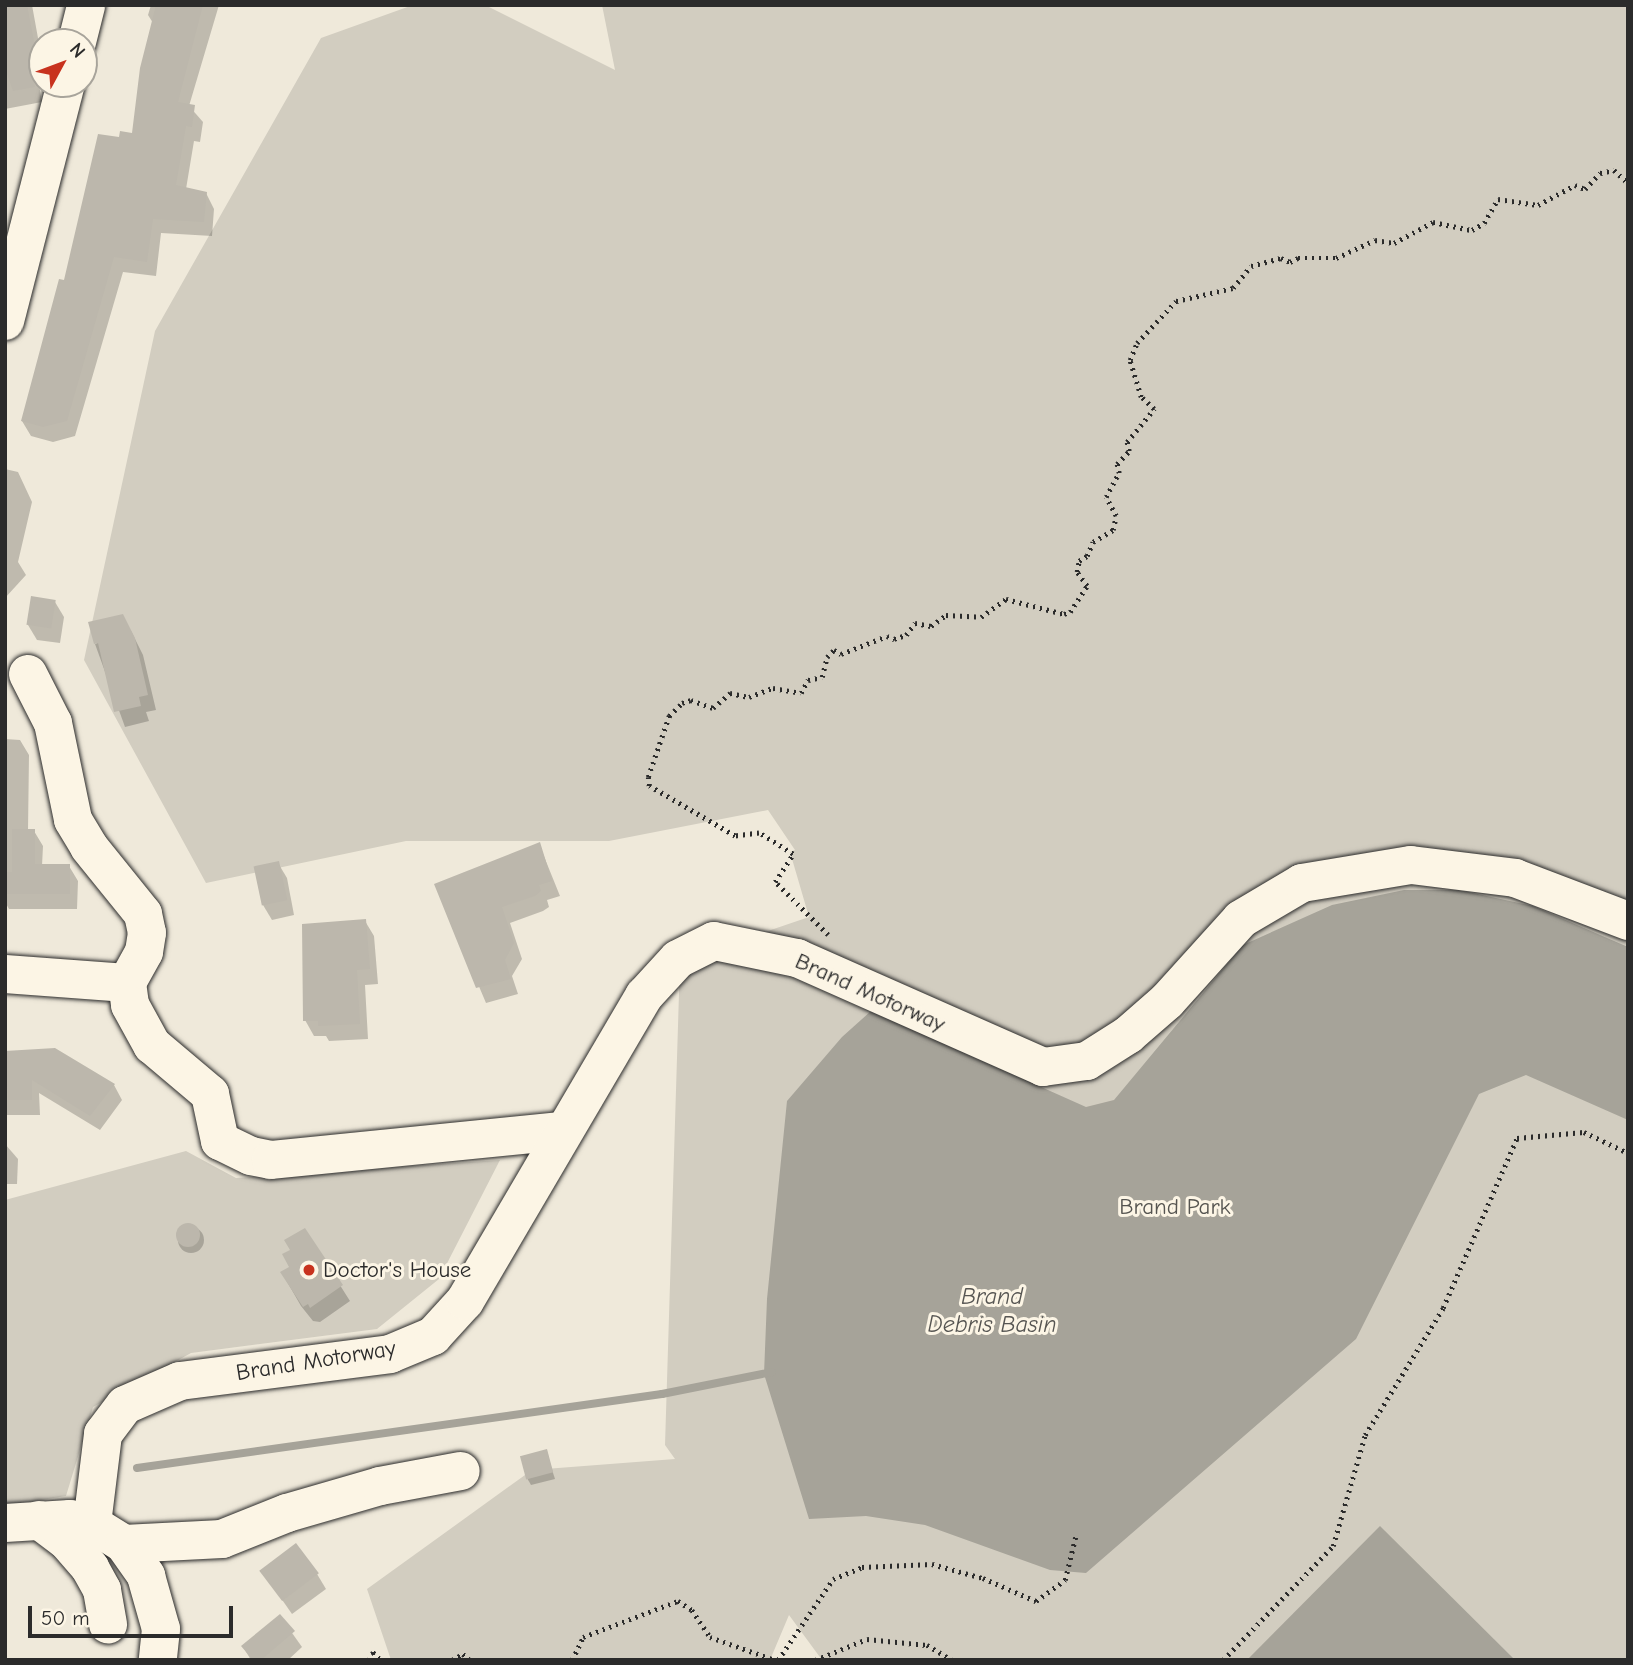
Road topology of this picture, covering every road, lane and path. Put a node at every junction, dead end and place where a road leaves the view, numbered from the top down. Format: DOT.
graph roads {
  1 [pos="86,5"];
  2 [pos="80,28"];
  3 [pos="62,98"];
  4 [pos="1628,183"];
  5 [pos="5,321"];
  6 [pos="28,674"];
  7 [pos="1628,921"];
  8 [pos="825,972"];
  9 [pos="5,974"];
  10 [pos="127,983"];
  11 [pos="563,1131"];
  12 [pos="1628,1153"];
  13 [pos="461,1471"];
  14 [pos="22,1522"];
  15 [pos="92,1524"];
  16 [pos="1076,1535"];
  17 [pos="124,1544"];
  18 [pos="108,1624"];
  19 [pos="158,1660"];
  20 [pos="369,1660"];
  21 [pos="381,1660"];
  22 [pos="452,1660"];
  23 [pos="470,1660"];
  24 [pos="572,1660"];
  25 [pos="776,1660"];
  26 [pos="815,1660"];
  27 [pos="952,1660"];
  28 [pos="1223,1660"];
  1 -- 2 [label="street"];
  3 -- 5 [label="street"];
  4 -- 8 [label="path"];
  6 -- 10 [label="street"];
  7 -- 8 [label="street, Brand Motorway"];
  8 -- 11 [label="street, Brand Motorway"];
  9 -- 10 [label="street"];
  10 -- 11 [label="street"];
  11 -- 15 [label="street, Brand Motorway"];
  12 -- 28 [label="path"];
  13 -- 17 [label="street"];
  14 -- 15 [label="street"];
  14 -- 18 [label="street"];
  15 -- 17 [label="street"];
  16 -- 25 [label="path"];
  17 -- 19 [label="street"];
  20 -- 21 [label="path"];
  22 -- 23 [label="path"];
  24 -- 25 [label="path"];
  26 -- 27 [label="path"];
}
